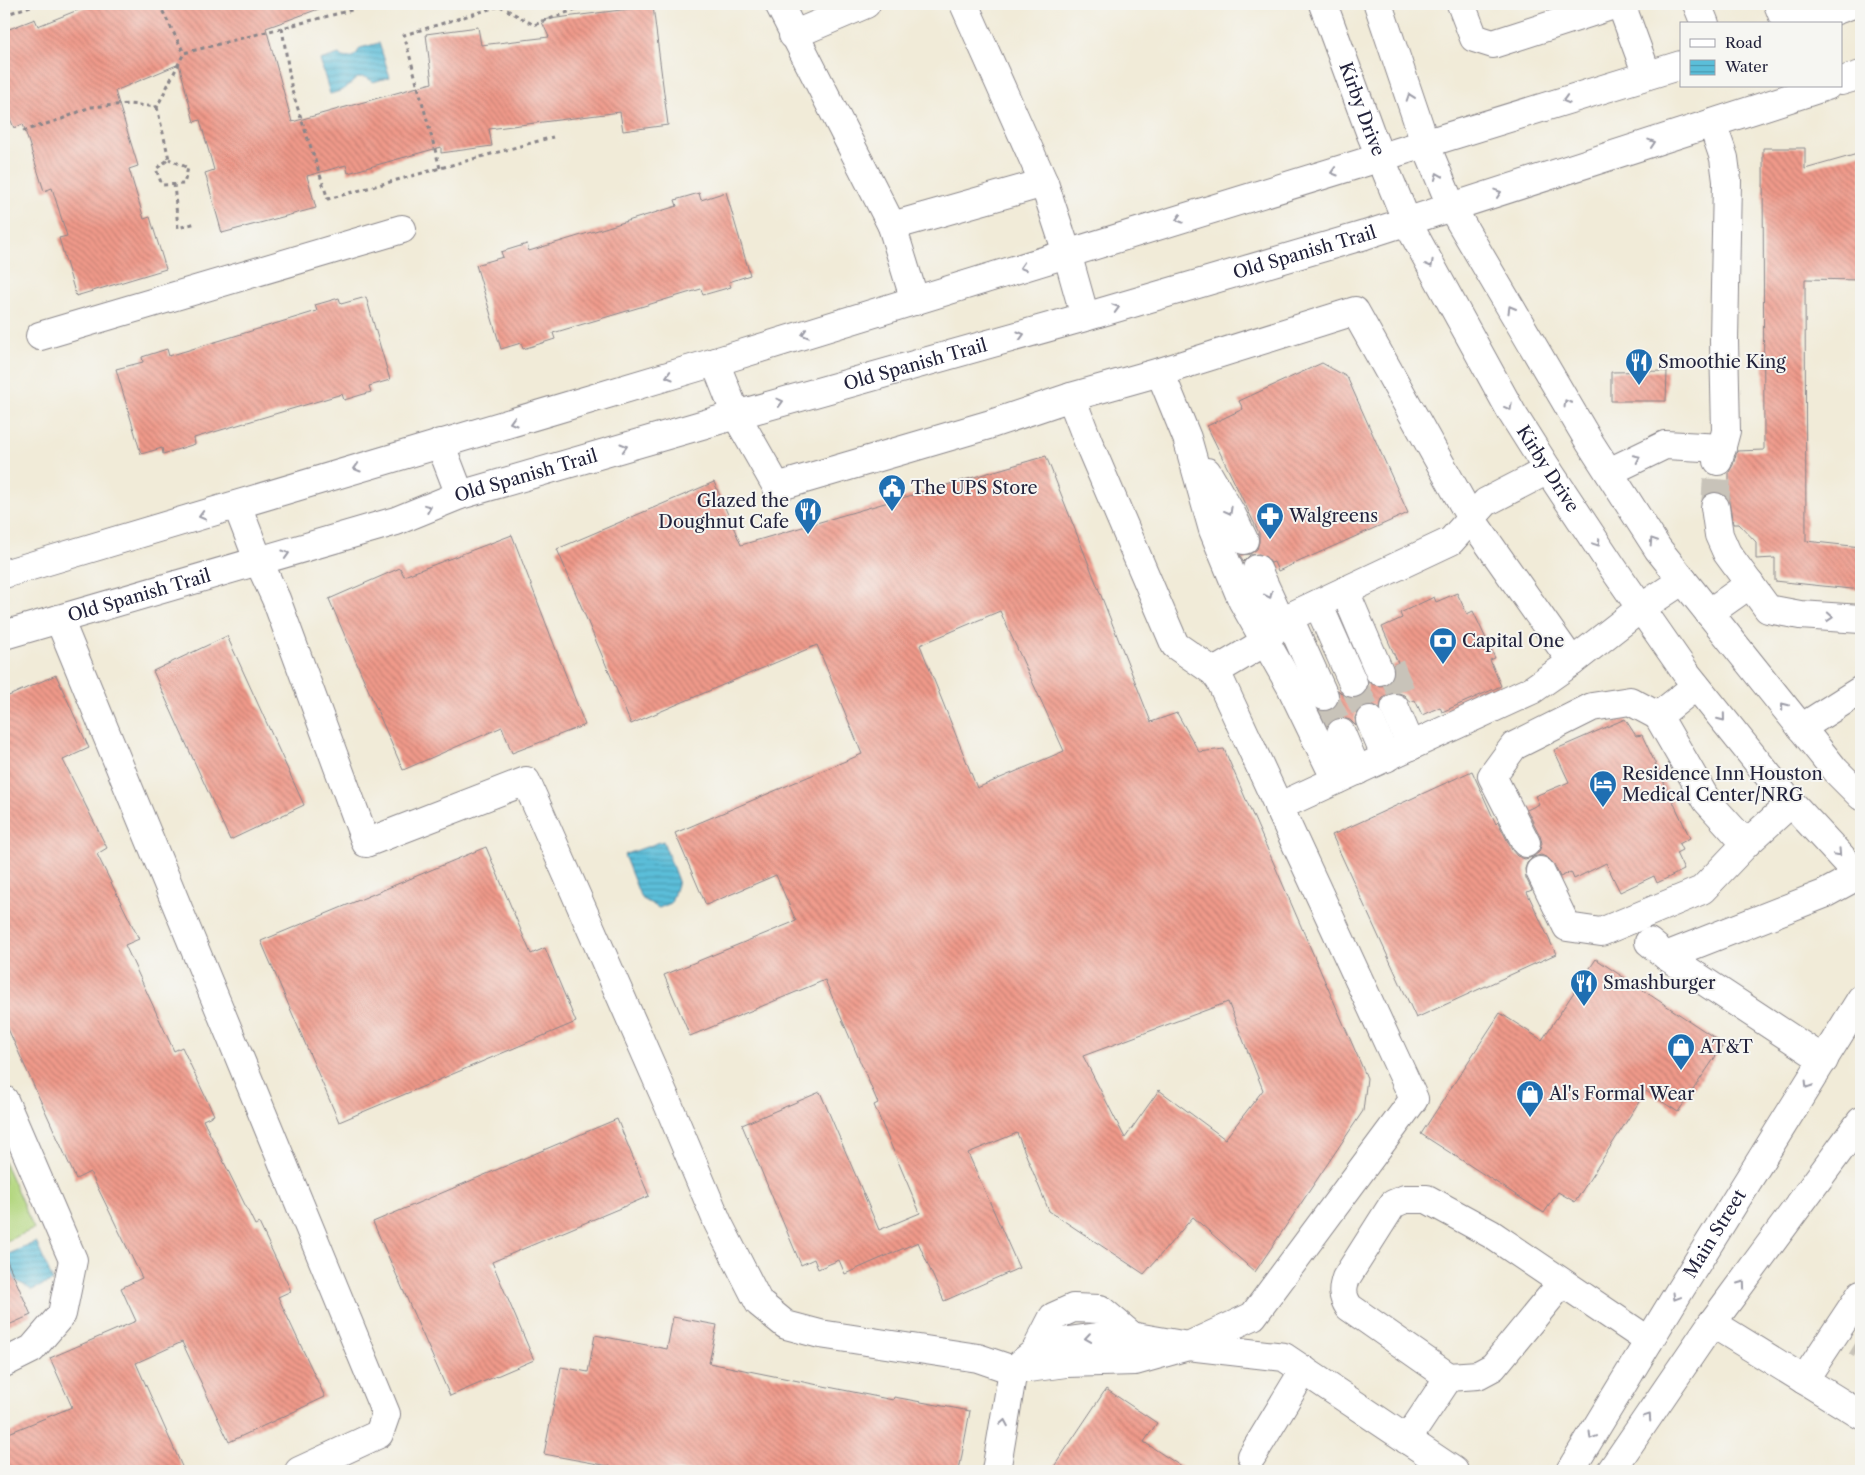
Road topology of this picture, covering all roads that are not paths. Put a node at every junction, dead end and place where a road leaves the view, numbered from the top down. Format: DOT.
graph roads {
  1 [pos="778,4"];
  2 [pos="866,4"];
  3 [pos="964,4"];
  4 [pos="1323,4"];
  5 [pos="1378,4"];
  6 [pos="1461,4"];
  7 [pos="1616,4"];
  8 [pos="1621,4"];
  9 [pos="1697,4"];
  10 [pos="1778,4"];
  11 [pos="1852,4"];
  12 [pos="1704,22"];
  13 [pos="1785,22"];
  14 [pos="1802,22"];
  15 [pos="793,34"];
  16 [pos="1680,65"];
  17 [pos="1647,76"];
  18 [pos="1820,88"];
  19 [pos="1712,123"];
  20 [pos="1425,143"];
  21 [pos="1380,157"];
  22 [pos="1044,183"];
  23 [pos="1452,208"];
  24 [pos="1407,222"];
  25 [pos="892,226"];
  26 [pos="402,229"];
  27 [pos="1067,254"];
  28 [pos="915,301"];
  29 [pos="1085,317"];
  30 [pos="40,336"];
  31 [pos="715,362"];
  32 [pos="1160,372"];
  33 [pos="1071,397"];
  34 [pos="736,415"];
  35 [pos="1187,438"];
  36 [pos="440,443"];
  37 [pos="1548,470"];
  38 [pos="1609,472"];
  39 [pos="460,495"];
  40 [pos="237,505"];
  41 [pos="1716,507"];
  42 [pos="1472,520"];
  43 [pos="1244,540"];
  44 [pos="259,562"];
  45 [pos="1257,569"];
  46 [pos="4,574"];
  47 [pos="1683,580"];
  48 [pos="1750,584"];
  49 [pos="1641,608"];
  50 [pos="1311,609"];
  51 [pos="1709,613"];
  52 [pos="59,619"];
  53 [pos="1861,619"];
  54 [pos="4,635"];
  55 [pos="1572,662"];
  56 [pos="1214,672"];
  57 [pos="1696,686"];
  58 [pos="1861,690"];
  59 [pos="1658,716"];
  60 [pos="1801,728"];
  61 [pos="1383,759"];
  62 [pos="1860,793"];
  63 [pos="1791,803"];
  64 [pos="1278,807"];
  65 [pos="1526,843"];
  66 [pos="1746,844"];
  67 [pos="1540,871"];
  68 [pos="1860,876"];
  69 [pos="1861,999"];
  70 [pos="1824,1060"];
  71 [pos="4,1100"];
  72 [pos="1861,1121"];
  73 [pos="1561,1284"];
  74 [pos="1860,1301"];
  75 [pos="1712,1323"];
  76 [pos="1649,1342"];
  77 [pos="1188,1346"];
  78 [pos="4,1363"];
  79 [pos="1013,1370"];
  80 [pos="1304,1370"];
  81 [pos="1448,1377"];
  82 [pos="1804,1380"];
  83 [pos="1861,1415"];
  84 [pos="1407,1440"];
  85 [pos="1252,1456"];
  86 [pos="299,1471"];
  87 [pos="996,1471"];
  88 [pos="1454,1471"];
  89 [pos="1570,1471"];
  90 [pos="1611,1471"];
  1 -- 15 [label="main road"];
  2 -- 15 [label="main road"];
  3 -- 22 [label="main road"];
  4 -- 21 [label="main road, Kirby Drive"];
  20 -- 5 [label="main road, one-way"];
  6 -- 7 [label="main road"];
  8 -- 17 [label="main road"];
  9 -- 12 [label="main road"];
  10 -- 13 [label="main road"];
  11 -- 14 [label="main road"];
  15 -- 25 [label="main road"];
  16 -- 17 [label="main road"];
  17 -- 20 [label="main road, one-way"];
  18 -- 19 [label="main road, Old Spanish Trail"];
  23 -- 19 [label="main road, Old Spanish Trail, one-way"];
  38 -- 19 [label="main road, one-way"];
  20 -- 21 [label="main road"];
  23 -- 20 [label="main road, one-way"];
  21 -- 24 [label="main road, Kirby Drive"];
  21 -- 27 [label="main road, one-way"];
  22 -- 25 [label="main road"];
  22 -- 27 [label="main road"];
  23 -- 24 [label="main road, Old Spanish Trail"];
  38 -- 23 [label="main road, one-way"];
  29 -- 24 [label="main road, Old Spanish Trail, one-way"];
  24 -- 37 [label="main road, Kirby Drive, one-way"];
  25 -- 28 [label="main road"];
  26 -- 30 [label="main road"];
  27 -- 28 [label="main road, one-way"];
  27 -- 29 [label="main road"];
  28 -- 31 [label="main road, one-way"];
  34 -- 29 [label="main road, Old Spanish Trail, one-way"];
  31 -- 34 [label="main road"];
  31 -- 36 [label="main road, one-way"];
  32 -- 33 [label="main road"];
  32 -- 35 [label="main road"];
  32 -- 42 [label="main road"];
  33 -- 34 [label="main road"];
  33 -- 56 [label="main road"];
  39 -- 34 [label="main road, Old Spanish Trail, one-way"];
  35 -- 43 [label="main road, one-way"];
  35 -- 50 [label="main road"];
  36 -- 39 [label="main road"];
  36 -- 40 [label="main road, one-way"];
  37 -- 42 [label="main road"];
  37 -- 49 [label="main road, Kirby Drive, one-way"];
  47 -- 38 [label="main road, one-way"];
  44 -- 39 [label="main road, Old Spanish Trail, one-way"];
  40 -- 44 [label="main road"];
  40 -- 46 [label="main road, one-way"];
  41 -- 48 [label="main road"];
  42 -- 50 [label="main road"];
  42 -- 55 [label="main road"];
  44 -- 52 [label="main road, Old Spanish Trail"];
  44 -- 79 [label="main road"];
  45 -- 50 [label="main road, one-way"];
  47 -- 49 [label="main road"];
  47 -- 51 [label="main road"];
  48 -- 51 [label="main road"];
  48 -- 53 [label="main road, one-way"];
  49 -- 55 [label="main road"];
  49 -- 57 [label="main road, Kirby Drive"];
  50 -- 50 [label="main road"];
  50 -- 56 [label="main road"];
  50 -- 61 [label="main road"];
  60 -- 51 [label="main road, one-way"];
  52 -- 54 [label="main road, Old Spanish Trail"];
  52 -- 86 [label="main road"];
  55 -- 61 [label="main road"];
  56 -- 64 [label="main road"];
  57 -- 59 [label="main road"];
  57 -- 63 [label="main road, Kirby Drive, one-way"];
  58 -- 60 [label="main road"];
  59 -- 65 [label="main road"];
  59 -- 66 [label="main road"];
  60 -- 62 [label="main road"];
  61 -- 61 [label="main road"];
  61 -- 64 [label="main road"];
  63 -- 66 [label="main road"];
  63 -- 68 [label="main road, Kirby Drive, one-way"];
  64 -- 77 [label="main road"];
  66 -- 67 [label="main road"];
  68 -- 70 [label="main road"];
  69 -- 70 [label="main road, Main Street"];
  70 -- 76 [label="main road, Main Street, one-way"];
  71 -- 78 [label="main road"];
  75 -- 72 [label="main road, one-way"];
  73 -- 76 [label="main road"];
  73 -- 81 [label="main road"];
  73 -- 81 [label="main road"];
  74 -- 82 [label="main road"];
  75 -- 82 [label="main road"];
  90 -- 75 [label="main road, one-way"];
  76 -- 89 [label="main road, Main Street, one-way"];
  77 -- 79 [label="main road"];
  77 -- 79 [label="main road, one-way"];
  77 -- 80 [label="main road"];
  87 -- 79 [label="main road, one-way"];
  80 -- 84 [label="main road"];
  80 -- 85 [label="main road"];
  81 -- 84 [label="main road"];
  82 -- 83 [label="main road"];
  84 -- 88 [label="main road"];
}
